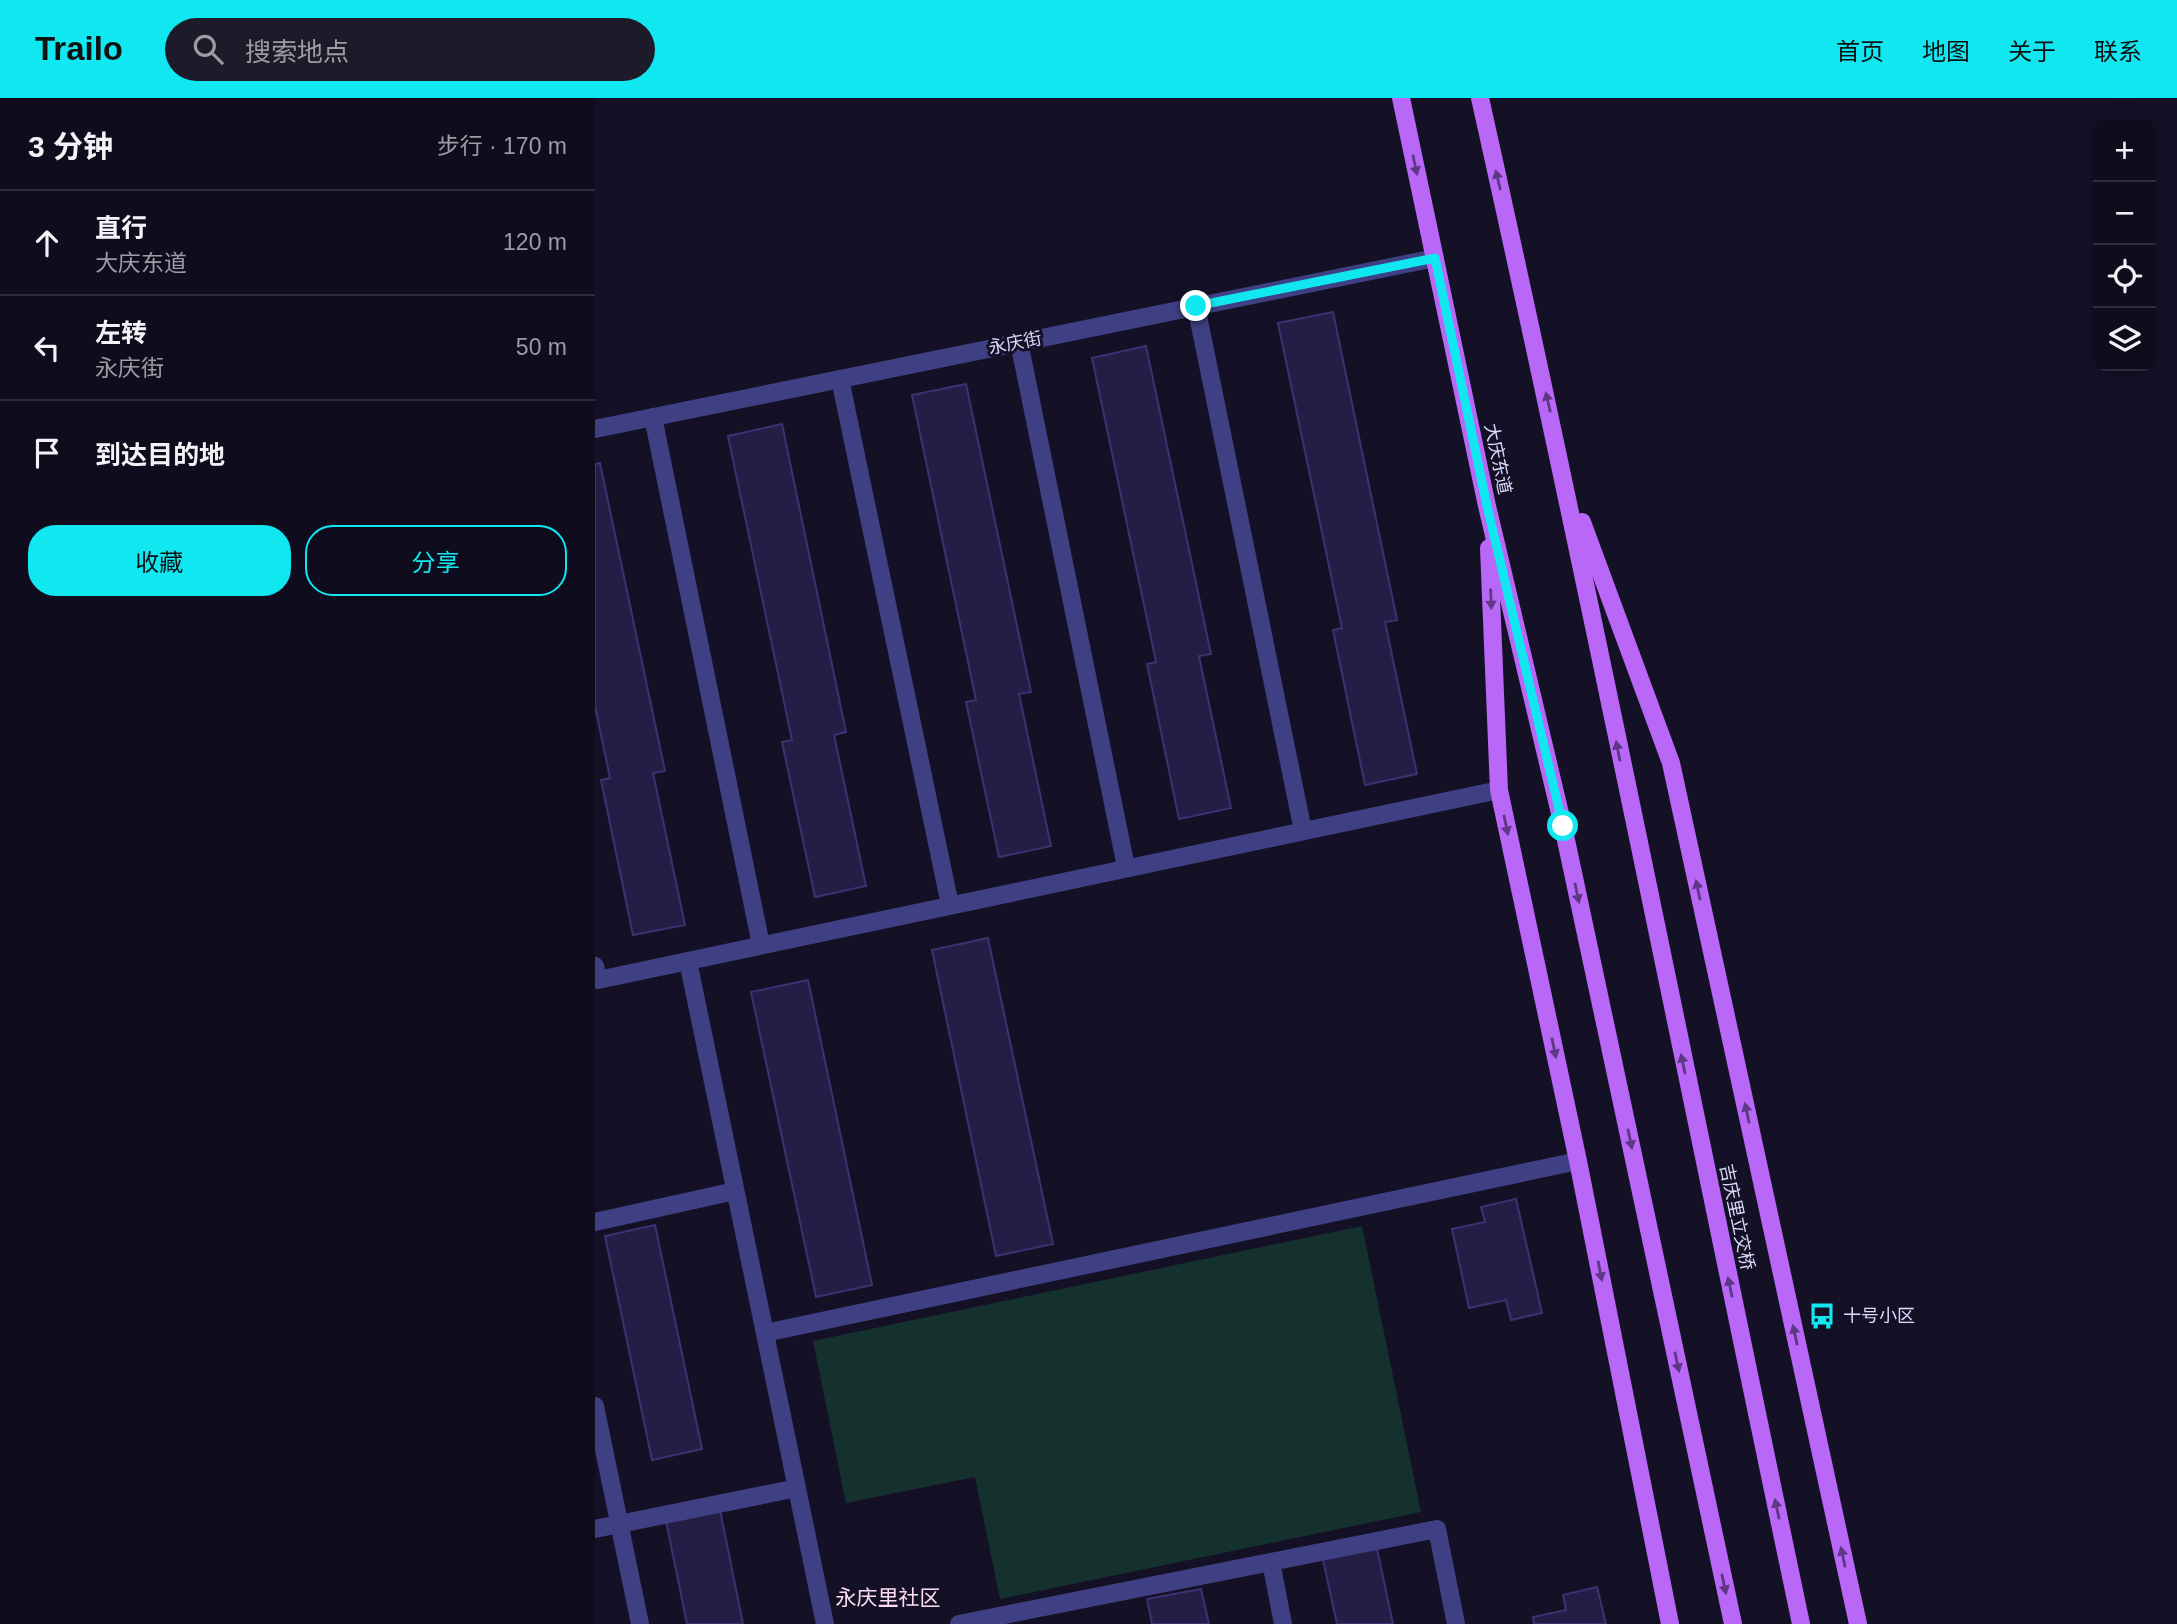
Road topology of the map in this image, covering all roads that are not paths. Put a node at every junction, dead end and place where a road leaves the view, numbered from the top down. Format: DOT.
graph roads {
  1 [pos="1401,98"];
  2 [pos="1480,98"];
  3 [pos="1435,258"];
  4 [pos="1196,306"];
  5 [pos="1019,342"];
  6 [pos="840,379"];
  7 [pos="653,417"];
  8 [pos="595,429"];
  9 [pos="1562,469"];
  10 [pos="1487,506"];
  11 [pos="1499,790"];
  12 [pos="1303,831"];
  13 [pos="1126,867"];
  14 [pos="950,905"];
  15 [pos="761,945"];
  16 [pos="688,961"];
  17 [pos="595,966"];
  18 [pos="1578,1161"];
  19 [pos="735,1191"];
  20 [pos="595,1222"];
  21 [pos="765,1333"];
  22 [pos="595,1406"];
  23 [pos="797,1488"];
  24 [pos="619,1524"];
  25 [pos="595,1529"];
  26 [pos="1271,1562"];
  27 [pos="640,1624"];
  28 [pos="825,1624"];
  29 [pos="959,1624"];
  30 [pos="1283,1624"];
  31 [pos="1456,1624"];
  32 [pos="1670,1624"];
  33 [pos="1733,1624"];
  34 [pos="1801,1624"];
  35 [pos="1858,1624"];
  1 -- 3 [label="main road, 大庆东道, one-way"];
  9 -- 2 [label="main road, one-way"];
  3 -- 4 [label="street, 永庆街"];
  3 -- 10 [label="main road, 大庆东道"];
  4 -- 5 [label="street, 永庆街"];
  4 -- 12 [label="street"];
  5 -- 6 [label="street, 永庆街"];
  5 -- 13 [label="street"];
  6 -- 7 [label="street, 永庆街"];
  6 -- 14 [label="street"];
  7 -- 8 [label="street, 永庆街"];
  7 -- 15 [label="street"];
  34 -- 9 [label="main road, 吉庆里立交桥, one-way"];
  35 -- 9 [label="main road, one-way"];
  10 -- 11 [label="main road, one-way"];
  10 -- 33 [label="main road, 大庆东道, one-way"];
  11 -- 12 [label="street"];
  11 -- 18 [label="main road, one-way"];
  12 -- 13 [label="street"];
  13 -- 14 [label="street"];
  14 -- 15 [label="street"];
  15 -- 16 [label="street"];
  16 -- 17 [label="street"];
  16 -- 19 [label="street"];
  18 -- 21 [label="street"];
  18 -- 32 [label="main road, one-way"];
  19 -- 20 [label="street"];
  19 -- 21 [label="street"];
  21 -- 23 [label="street"];
  22 -- 24 [label="street"];
  23 -- 24 [label="street"];
  23 -- 28 [label="street"];
  24 -- 25 [label="street"];
  24 -- 27 [label="street"];
  26 -- 29 [label="street"];
  26 -- 30 [label="street"];
  26 -- 31 [label="street"];
}
